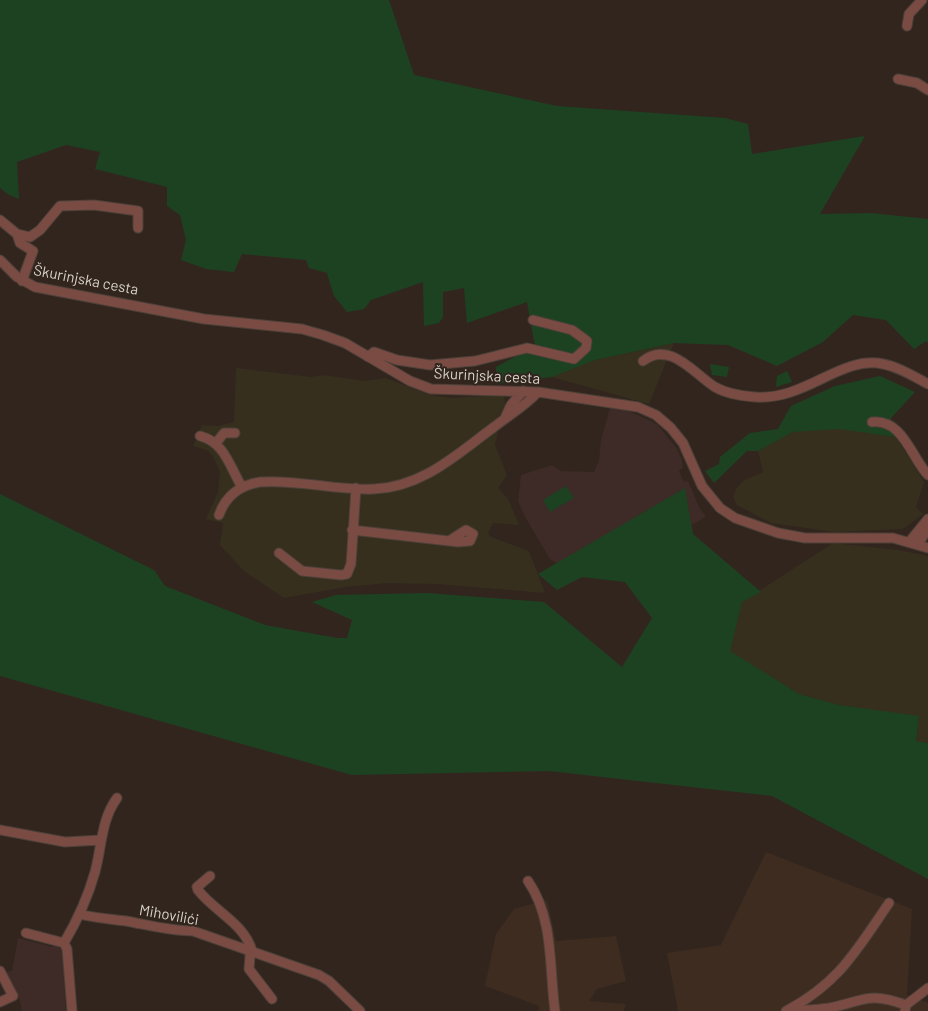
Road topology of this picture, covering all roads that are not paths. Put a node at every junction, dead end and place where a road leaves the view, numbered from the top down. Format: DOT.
graph roads {
  1 [pos="922,0"];
  2 [pos="907,26"];
  3 [pos="898,79"];
  4 [pos="928,90"];
  5 [pos="0,220"];
  6 [pos="138,228"];
  7 [pos="17,234"];
  8 [pos="0,260"];
  9 [pos="22,281"];
  10 [pos="533,320"];
  11 [pos="368,357"];
  12 [pos="643,361"];
  13 [pos="928,384"];
  14 [pos="503,391"];
  15 [pos="523,391"];
  16 [pos="538,392"];
  17 [pos="511,405"];
  18 [pos="505,418"];
  19 [pos="872,422"];
  20 [pos="235,433"];
  21 [pos="200,436"];
  22 [pos="216,443"];
  23 [pos="928,475"];
  24 [pos="242,488"];
  25 [pos="356,488"];
  26 [pos="219,515"];
  27 [pos="928,518"];
  28 [pos="928,529"];
  29 [pos="352,530"];
  30 [pos="452,540"];
  31 [pos="914,543"];
  32 [pos="928,548"];
  33 [pos="279,553"];
  34 [pos="117,798"];
  35 [pos="0,830"];
  36 [pos="102,840"];
  37 [pos="210,876"];
  38 [pos="528,881"];
  39 [pos="889,903"];
  40 [pos="79,914"];
  41 [pos="26,934"];
  42 [pos="64,943"];
  43 [pos="253,951"];
  44 [pos="0,971"];
  45 [pos="928,988"];
  46 [pos="272,999"];
  47 [pos="0,1002"];
  48 [pos="906,1008"];
  49 [pos="72,1011"];
  50 [pos="360,1011"];
  51 [pos="555,1011"];
  52 [pos="786,1011"];
  1 -- 2 [label="street"];
  3 -- 4 [label="street"];
  5 -- 7 [label="street"];
  6 -- 7 [label="street"];
  7 -- 9 [label="street"];
  8 -- 9 [label="street, Škurinjska cesta"];
  9 -- 11 [label="street, Škurinjska cesta"];
  10 -- 11 [label="street"];
  11 -- 14 [label="street, Škurinjska cesta"];
  12 -- 13 [label="street"];
  14 -- 15 [label="street, Škurinjska cesta"];
  14 -- 17 [label="street"];
  15 -- 16 [label="street, Škurinjska cesta"];
  15 -- 17 [label="street"];
  16 -- 18 [label="street"];
  16 -- 31 [label="street, Škurinjska cesta"];
  17 -- 18 [label="street"];
  18 -- 25 [label="street"];
  19 -- 23 [label="street"];
  20 -- 22 [label="street"];
  21 -- 22 [label="street"];
  22 -- 24 [label="street"];
  24 -- 25 [label="street"];
  24 -- 26 [label="street"];
  25 -- 29 [label="street"];
  27 -- 31 [label="street"];
  28 -- 31 [label="street"];
  29 -- 30 [label="street"];
  29 -- 33 [label="street"];
  31 -- 32 [label="street, Škurinjska cesta"];
  34 -- 36 [label="street"];
  35 -- 36 [label="street"];
  36 -- 40 [label="street"];
  37 -- 43 [label="street, Mihovilići"];
  38 -- 51 [label="street"];
  39 -- 52 [label="street"];
  40 -- 42 [label="street"];
  40 -- 43 [label="street, Mihovilići"];
  41 -- 42 [label="street"];
  42 -- 49 [label="street"];
  43 -- 46 [label="street"];
  43 -- 50 [label="street, Mihovilići"];
  44 -- 47 [label="street"];
  45 -- 48 [label="street"];
  48 -- 52 [label="street"];
}
